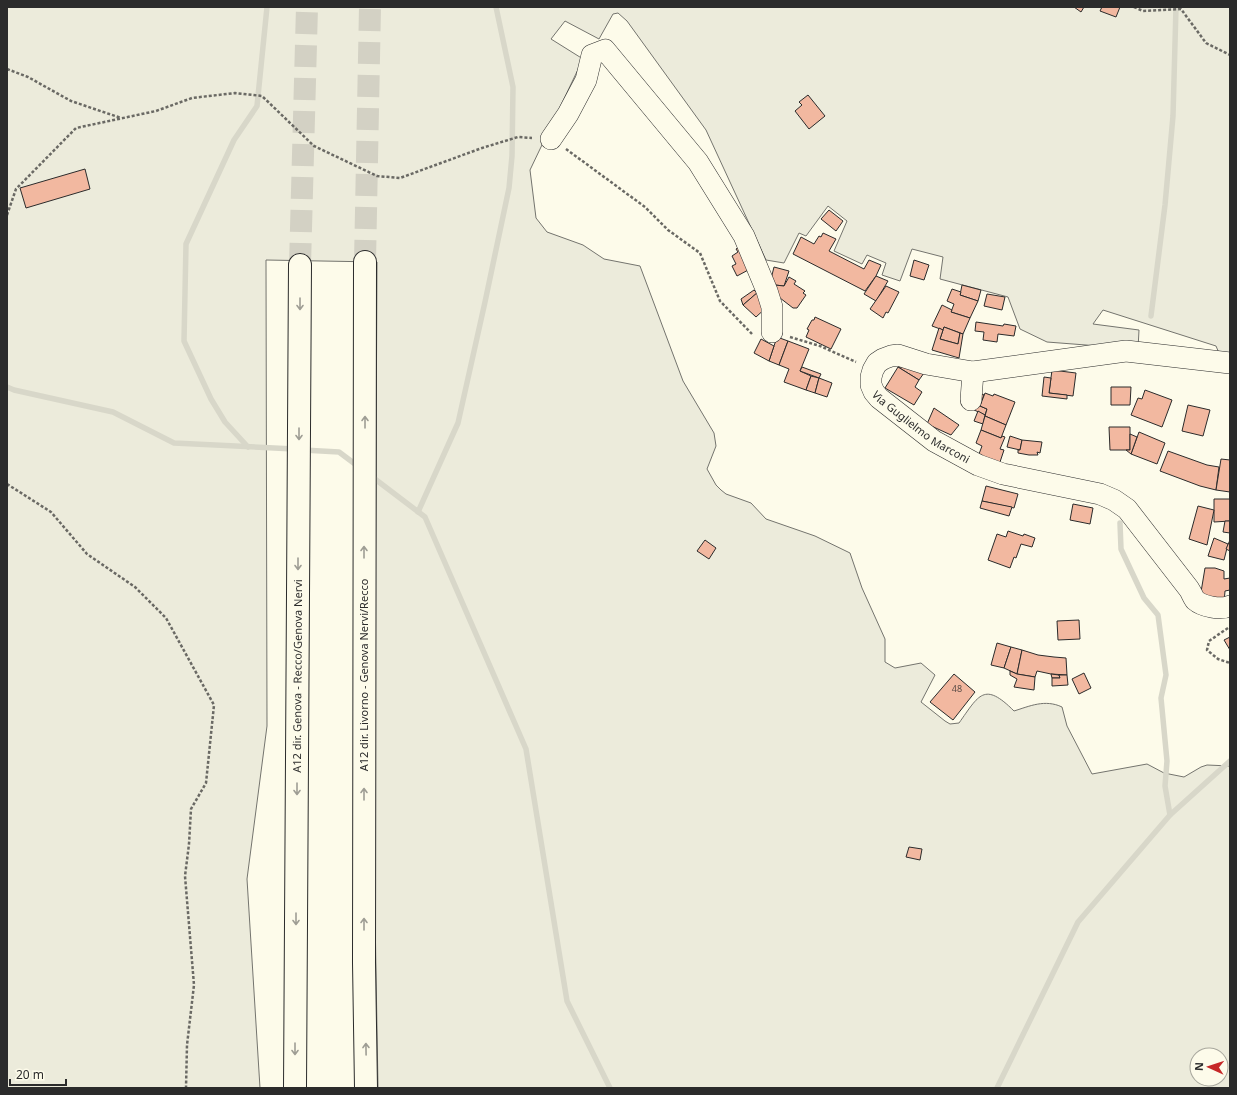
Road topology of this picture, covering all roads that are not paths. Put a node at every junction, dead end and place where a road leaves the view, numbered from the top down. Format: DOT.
graph roads {
  1 [pos="551,139"];
  2 [pos="365,262"];
  3 [pos="300,265"];
  4 [pos="772,332"];
  5 [pos="1230,363"];
  6 [pos="973,372"];
  7 [pos="971,400"];
  8 [pos="1230,606"];
  9 [pos="294,1088"];
  10 [pos="366,1088"];
  1 -- 4 [label="street"];
  10 -- 2 [label="highway, A12 dir. Livorno - Genova Nervi/Recco, one-way"];
  3 -- 9 [label="highway, A12 dir. Genova - Recco/Genova Nervi, one-way"];
  5 -- 6 [label="street"];
  6 -- 7 [label="street"];
  6 -- 8 [label="street, Via Guglielmo Marconi"];
}
